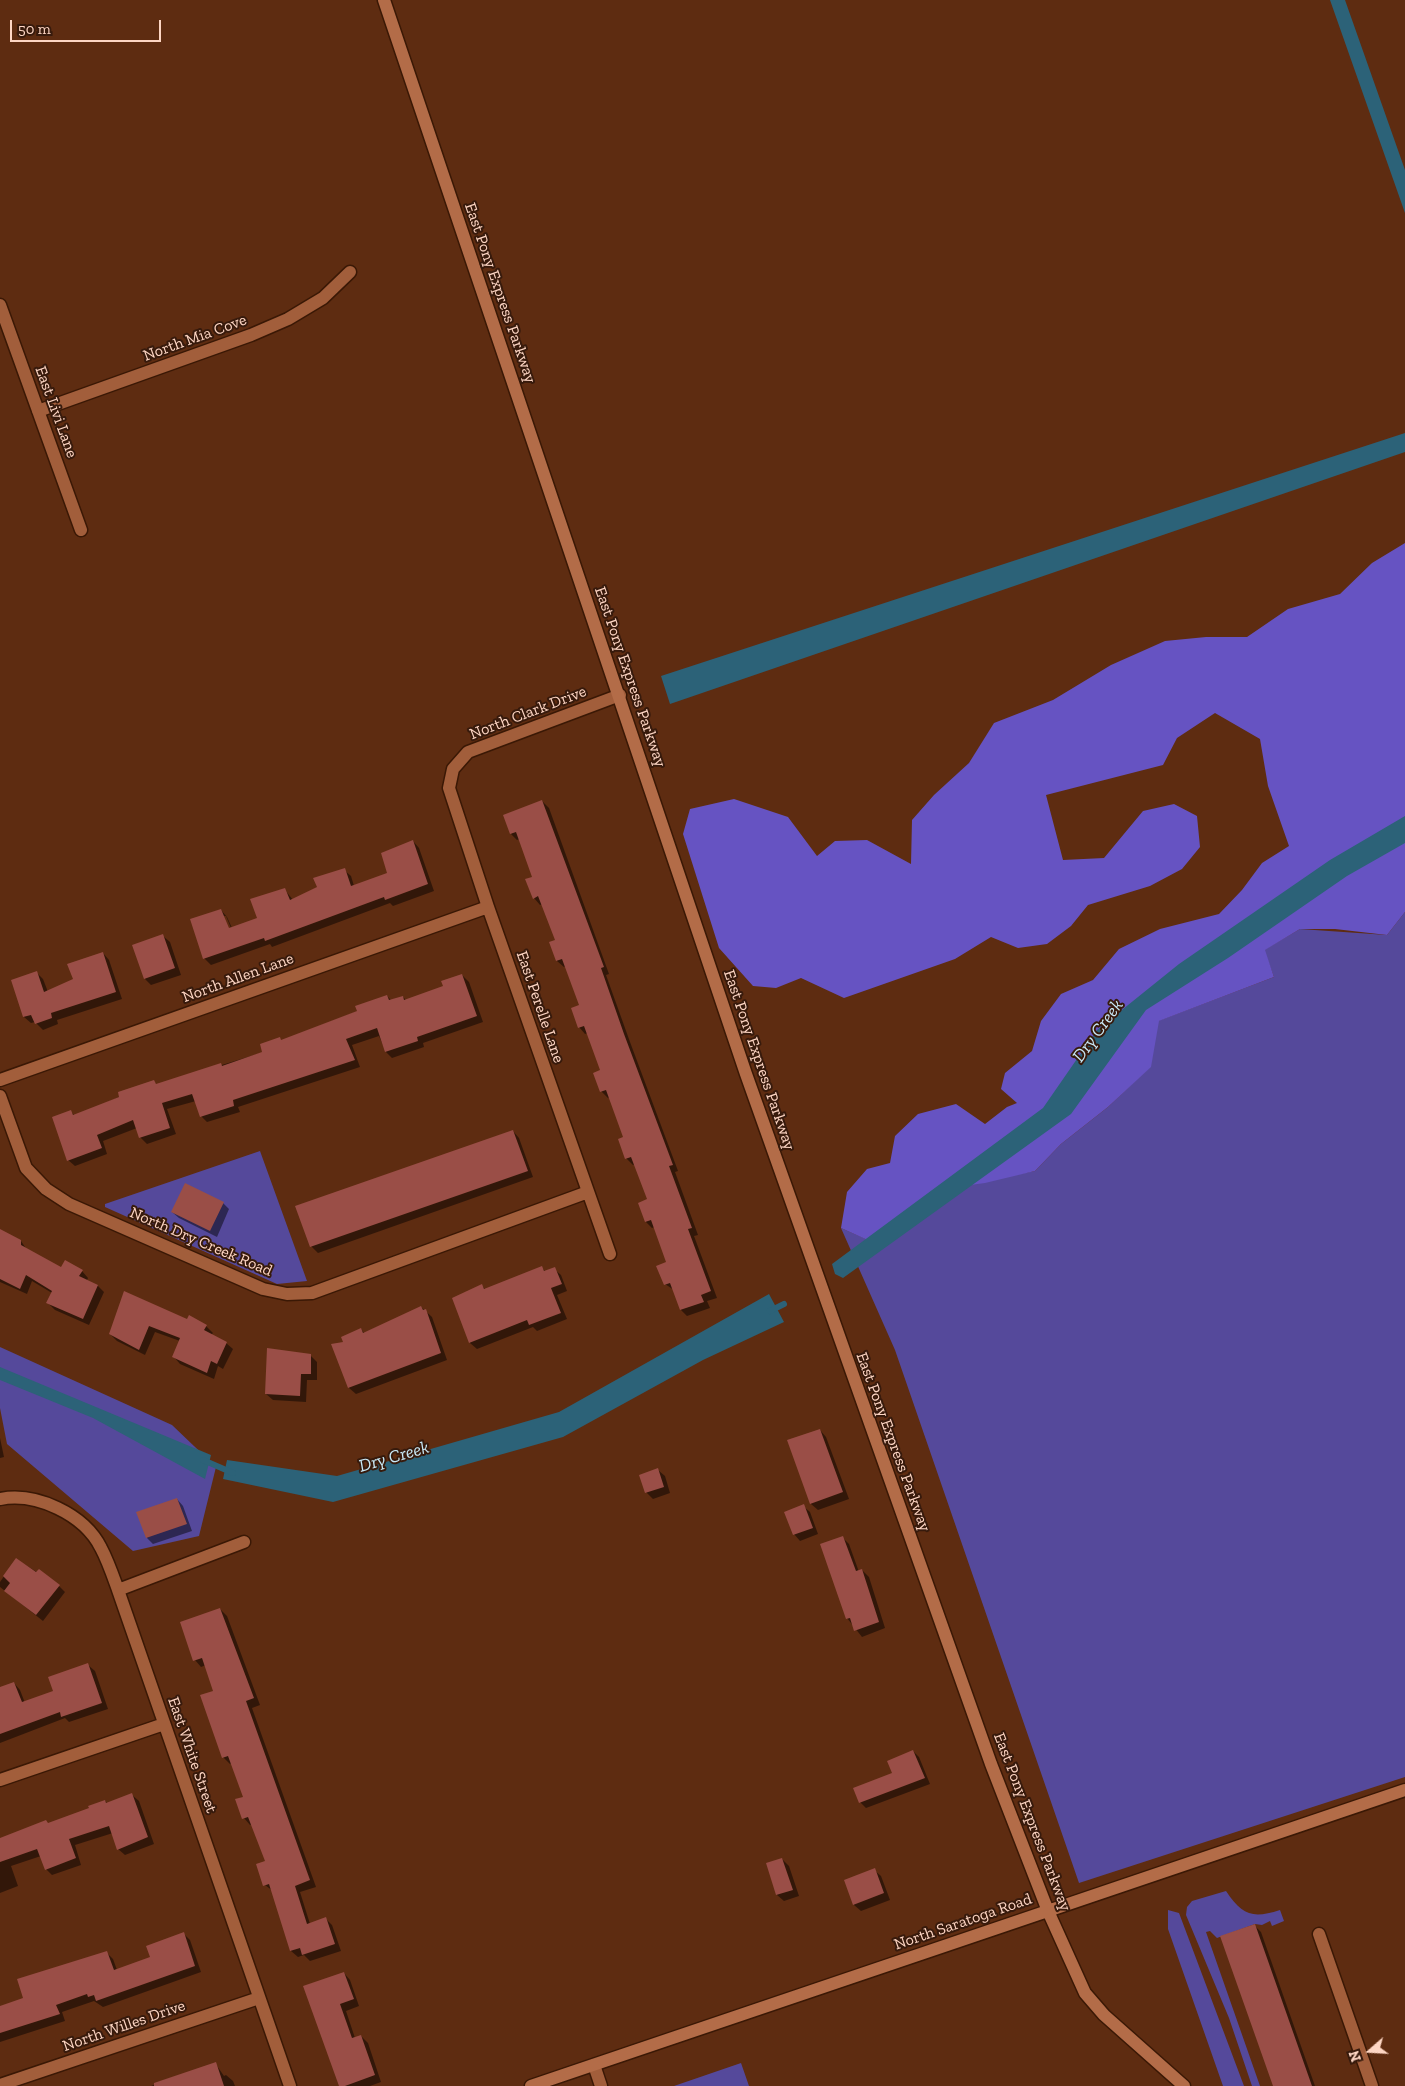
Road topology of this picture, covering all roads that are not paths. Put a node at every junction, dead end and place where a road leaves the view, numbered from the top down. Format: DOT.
graph roads {
  1 [pos="384,0"];
  2 [pos="350,272"];
  3 [pos="0,305"];
  4 [pos="38,411"];
  5 [pos="81,530"];
  6 [pos="620,695"];
  7 [pos="453,769"];
  8 [pos="488,907"];
  9 [pos="0,1080"];
  10 [pos="0,1096"];
  11 [pos="588,1192"];
  12 [pos="610,1254"];
  13 [pos="0,1499"];
  14 [pos="244,1542"];
  15 [pos="118,1590"];
  16 [pos="164,1724"];
  17 [pos="0,1780"];
  18 [pos="1405,1790"];
  19 [pos="1048,1911"];
  20 [pos="1319,1934"];
  21 [pos="259,1998"];
  22 [pos="594,2065"];
  23 [pos="0,2085"];
  24 [pos="290,2086"];
  25 [pos="531,2086"];
  26 [pos="601,2086"];
  27 [pos="1184,2086"];
  28 [pos="1372,2086"];
  1 -- 6 [label="street, East Pony Express Parkway"];
  2 -- 4 [label="street, North Mia Cove"];
  3 -- 4 [label="street, East Livi Lane"];
  4 -- 5 [label="street, East Livi Lane"];
  6 -- 7 [label="street, North Clark Drive"];
  6 -- 19 [label="street, East Pony Express Parkway"];
  7 -- 8 [label="street, East Perelle Lane"];
  8 -- 9 [label="street, North Allen Lane"];
  8 -- 11 [label="street, East Perelle Lane"];
  10 -- 11 [label="street, North Dry Creek Road"];
  11 -- 12 [label="street, East Perelle Lane"];
  13 -- 15 [label="street, East White Street"];
  14 -- 15 [label="street"];
  15 -- 16 [label="street, East White Street"];
  16 -- 17 [label="street"];
  16 -- 21 [label="street, East White Street"];
  18 -- 19 [label="street, North Saratoga Road"];
  19 -- 22 [label="street, North Saratoga Road"];
  19 -- 27 [label="street, East Pony Express Parkway"];
  20 -- 28 [label="street"];
  21 -- 23 [label="street, North Willes Drive"];
  21 -- 24 [label="street, East White Street"];
  22 -- 25 [label="street, North Saratoga Road"];
  22 -- 26 [label="street"];
}
